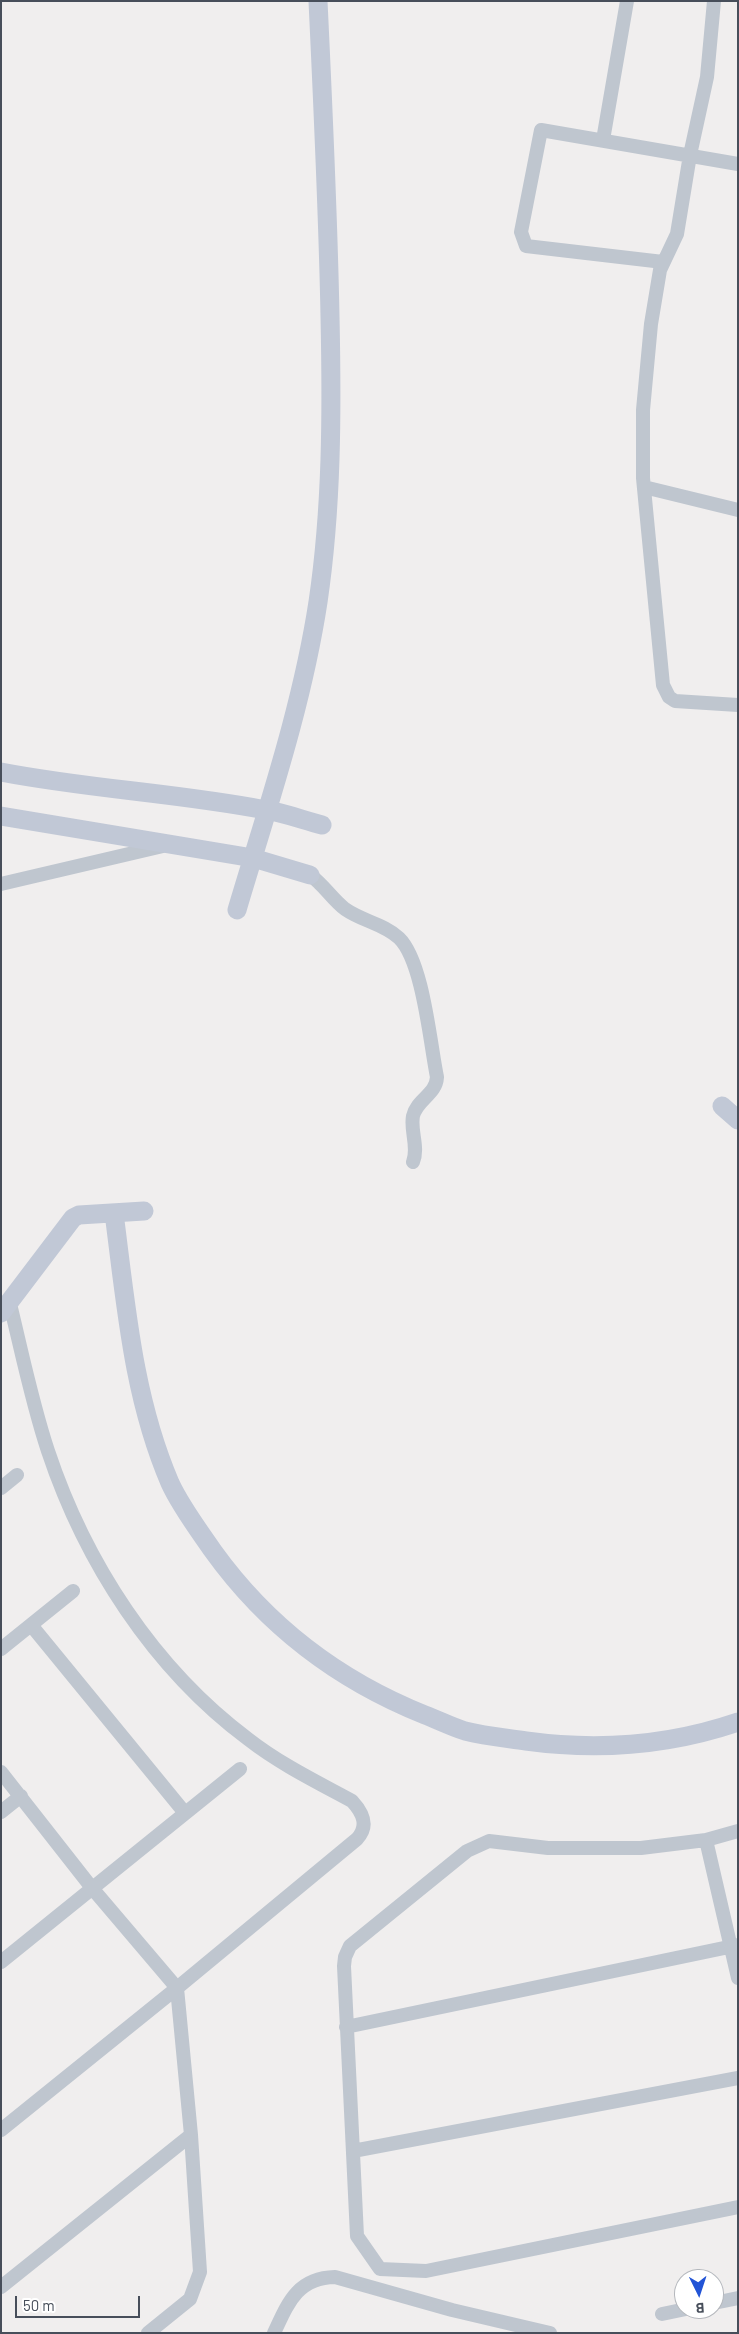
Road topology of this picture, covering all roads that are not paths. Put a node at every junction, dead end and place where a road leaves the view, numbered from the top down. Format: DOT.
graph roads {
  1 [pos="318,1"];
  2 [pos="627,1"];
  3 [pos="714,1"];
  4 [pos="603,140"];
  5 [pos="690,155"];
  6 [pos="738,164"];
  7 [pos="663,262"];
  8 [pos="644,487"];
  9 [pos="738,510"];
  10 [pos="738,704"];
  11 [pos="1,772"];
  12 [pos="268,810"];
  13 [pos="1,816"];
  14 [pos="322,825"];
  15 [pos="171,844"];
  16 [pos="253,858"];
  17 [pos="310,875"];
  18 [pos="1,884"];
  19 [pos="237,910"];
  20 [pos="730,1106"];
  21 [pos="738,1120"];
  22 [pos="413,1162"];
  23 [pos="144,1211"];
  24 [pos="114,1213"];
  25 [pos="6,1309"];
  26 [pos="17,1475"];
  27 [pos="1,1488"];
  28 [pos="73,1591"];
  29 [pos="31,1626"];
  30 [pos="1,1650"];
  31 [pos="738,1722"];
  32 [pos="240,1769"];
  33 [pos="1,1772"];
  34 [pos="21,1796"];
  35 [pos="1,1812"];
  36 [pos="184,1813"];
  37 [pos="738,1831"];
  38 [pos="706,1840"];
  39 [pos="92,1888"];
  40 [pos="734,1946"];
  41 [pos="1,1962"];
  42 [pos="738,1978"];
  43 [pos="177,1988"];
  44 [pos="346,2027"];
  45 [pos="738,2078"];
  46 [pos="1,2130"];
  47 [pos="191,2136"];
  48 [pos="353,2151"];
  49 [pos="738,2207"];
  50 [pos="1,2287"];
  51 [pos="738,2298"];
  52 [pos="724,2301"];
  53 [pos="674,2312"];
  54 [pos="662,2314"];
  55 [pos="148,2333"];
  56 [pos="274,2333"];
  57 [pos="550,2333"];
  1 -- 12 [label="street"];
  2 -- 4 [label="street"];
  3 -- 5 [label="street"];
  4 -- 5 [label="street"];
  4 -- 7 [label="street"];
  5 -- 6 [label="street"];
  5 -- 7 [label="street"];
  7 -- 8 [label="street"];
  8 -- 9 [label="street"];
  8 -- 10 [label="street"];
  11 -- 12 [label="street"];
  12 -- 14 [label="street"];
  12 -- 16 [label="street"];
  13 -- 15 [label="street"];
  15 -- 16 [label="street"];
  15 -- 18 [label="street"];
  16 -- 17 [label="street"];
  16 -- 19 [label="street"];
  17 -- 22 [label="street"];
  20 -- 21 [label="street"];
  23 -- 24 [label="street"];
  24 -- 25 [label="street"];
  24 -- 31 [label="street"];
  25 -- 43 [label="street"];
  26 -- 27 [label="street"];
  28 -- 29 [label="street"];
  29 -- 30 [label="street"];
  29 -- 36 [label="street"];
  32 -- 36 [label="street"];
  33 -- 34 [label="street"];
  34 -- 35 [label="street"];
  34 -- 39 [label="street"];
  36 -- 39 [label="street"];
  37 -- 38 [label="street"];
  38 -- 40 [label="street"];
  38 -- 44 [label="street"];
  39 -- 41 [label="street"];
  39 -- 43 [label="street"];
  40 -- 42 [label="street"];
  40 -- 44 [label="street"];
  43 -- 46 [label="street"];
  43 -- 47 [label="street"];
  44 -- 48 [label="street"];
  45 -- 48 [label="street"];
  47 -- 50 [label="street"];
  47 -- 55 [label="street"];
  48 -- 49 [label="street"];
  51 -- 52 [label="street"];
  53 -- 54 [label="street"];
  56 -- 57 [label="street"];
}
